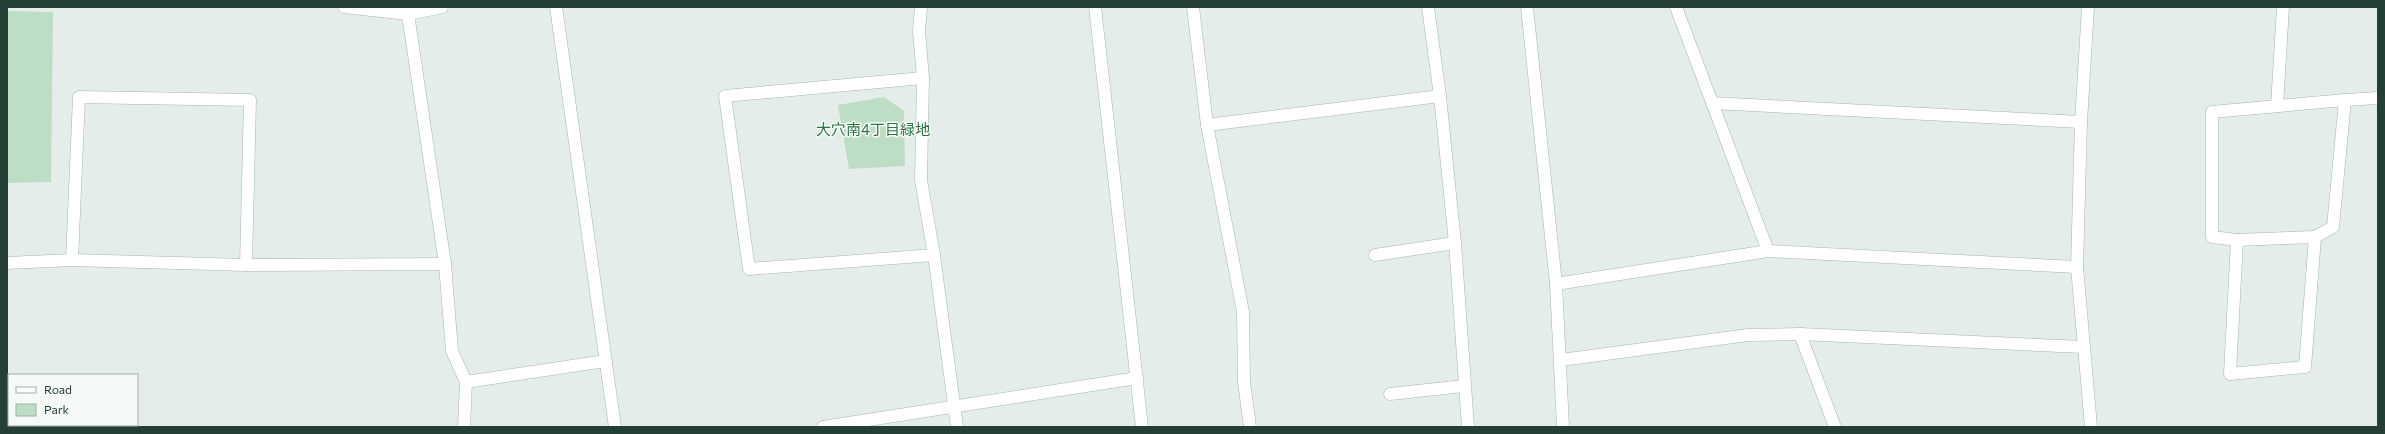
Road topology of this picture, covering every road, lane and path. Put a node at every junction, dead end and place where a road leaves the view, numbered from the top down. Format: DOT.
graph roads {
  1 [pos="344,7"];
  2 [pos="442,7"];
  3 [pos="556,7"];
  4 [pos="921,7"];
  5 [pos="1096,7"];
  6 [pos="1193,7"];
  7 [pos="1428,7"];
  8 [pos="1527,7"];
  9 [pos="1676,7"];
  10 [pos="2088,7"];
  11 [pos="2284,7"];
  12 [pos="408,14"];
  13 [pos="923,78"];
  14 [pos="1440,96"];
  15 [pos="2378,98"];
  16 [pos="2345,100"];
  17 [pos="1712,103"];
  18 [pos="2277,106"];
  19 [pos="2081,122"];
  20 [pos="1207,125"];
  21 [pos="2315,237"];
  22 [pos="2237,240"];
  23 [pos="1455,243"];
  24 [pos="1768,251"];
  25 [pos="934,255"];
  26 [pos="1375,255"];
  27 [pos="72,260"];
  28 [pos="7,263"];
  29 [pos="246,264"];
  30 [pos="445,264"];
  31 [pos="2077,267"];
  32 [pos="1556,284"];
  33 [pos="1800,334"];
  34 [pos="2083,347"];
  35 [pos="1561,360"];
  36 [pos="605,362"];
  37 [pos="1136,378"];
  38 [pos="466,382"];
  39 [pos="1464,386"];
  40 [pos="1390,394"];
  41 [pos="954,406"];
  42 [pos="464,427"];
  43 [pos="615,427"];
  44 [pos="823,427"];
  45 [pos="957,427"];
  46 [pos="1142,427"];
  47 [pos="1250,427"];
  48 [pos="1468,427"];
  49 [pos="1563,427"];
  50 [pos="1835,427"];
  51 [pos="2090,427"];
  1 -- 12 [label="street"];
  2 -- 12 [label="street"];
  3 -- 36 [label="street"];
  4 -- 13 [label="street"];
  5 -- 37 [label="street"];
  6 -- 20 [label="street"];
  7 -- 14 [label="street"];
  8 -- 32 [label="street"];
  9 -- 17 [label="street"];
  10 -- 19 [label="street"];
  11 -- 18 [label="street"];
  12 -- 30 [label="street"];
  13 -- 25 [label="street"];
  13 -- 25 [label="street"];
  14 -- 20 [label="street"];
  14 -- 23 [label="street"];
  15 -- 16 [label="street"];
  16 -- 18 [label="street"];
  16 -- 21 [label="street"];
  17 -- 19 [label="street"];
  17 -- 24 [label="street"];
  18 -- 22 [label="street"];
  19 -- 31 [label="street"];
  20 -- 47 [label="street"];
  21 -- 22 [label="street"];
  21 -- 22 [label="street"];
  23 -- 26 [label="street"];
  23 -- 39 [label="street"];
  24 -- 31 [label="street"];
  24 -- 32 [label="street"];
  25 -- 41 [label="street"];
  27 -- 28 [label="street"];
  27 -- 29 [label="street"];
  27 -- 29 [label="street"];
  29 -- 30 [label="street"];
  30 -- 38 [label="street"];
  31 -- 34 [label="street"];
  32 -- 35 [label="street"];
  33 -- 34 [label="street"];
  33 -- 35 [label="street"];
  33 -- 50 [label="street"];
  34 -- 51 [label="street"];
  35 -- 49 [label="street"];
  36 -- 38 [label="street"];
  36 -- 43 [label="street"];
  37 -- 41 [label="street"];
  37 -- 46 [label="street"];
  38 -- 42 [label="street"];
  39 -- 40 [label="street"];
  39 -- 48 [label="street"];
  41 -- 44 [label="street"];
  41 -- 45 [label="street"];
}
